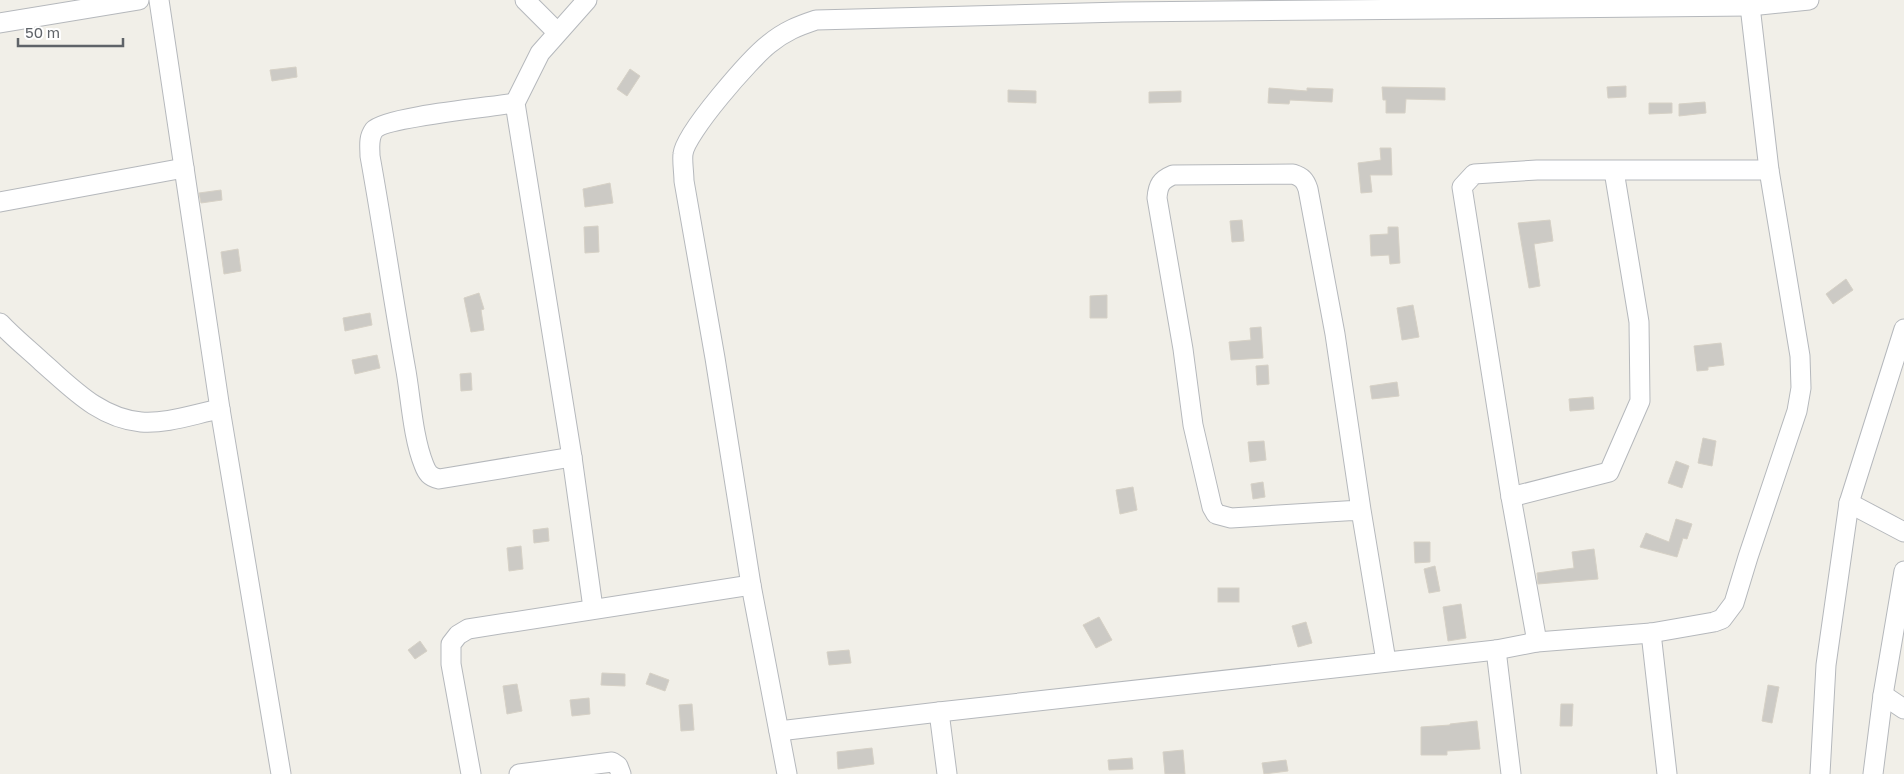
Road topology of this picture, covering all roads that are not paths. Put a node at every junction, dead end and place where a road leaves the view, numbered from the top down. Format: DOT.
graph roads {
  1 [pos="139,0"];
  2 [pos="159,0"];
  3 [pos="525,0"];
  4 [pos="588,0"];
  5 [pos="1810,0"];
  6 [pos="1122,6"];
  7 [pos="1750,6"];
  8 [pos="0,23"];
  9 [pos="557,32"];
  10 [pos="514,103"];
  11 [pos="184,168"];
  12 [pos="1769,170"];
  13 [pos="1614,171"];
  14 [pos="0,202"];
  15 [pos="0,323"];
  16 [pos="1904,329"];
  17 [pos="220,409"];
  18 [pos="572,457"];
  19 [pos="1511,497"];
  20 [pos="1849,503"];
  21 [pos="1361,510"];
  22 [pos="1904,532"];
  23 [pos="1904,571"];
  24 [pos="751,585"];
  25 [pos="593,608"];
  26 [pos="1651,633"];
  27 [pos="1537,642"];
  28 [pos="1496,650"];
  29 [pos="1386,662"];
  30 [pos="1883,695"];
  31 [pos="1904,709"];
  32 [pos="939,712"];
  33 [pos="780,731"];
  34 [pos="281,774"];
  35 [pos="471,774"];
  36 [pos="519,774"];
  37 [pos="621,774"];
  38 [pos="786,774"];
  39 [pos="947,774"];
  40 [pos="1511,774"];
  41 [pos="1667,774"];
  42 [pos="1820,774"];
  43 [pos="1873,774"];
  1 -- 8 [label="street"];
  2 -- 11 [label="street"];
  3 -- 9 [label="street"];
  4 -- 9 [label="street"];
  5 -- 7 [label="street"];
  6 -- 7 [label="street"];
  6 -- 24 [label="street"];
  7 -- 12 [label="street"];
  9 -- 10 [label="street"];
  10 -- 18 [label="street"];
  10 -- 18 [label="street"];
  11 -- 14 [label="street"];
  11 -- 17 [label="street"];
  12 -- 13 [label="street"];
  12 -- 26 [label="street"];
  13 -- 19 [label="street"];
  13 -- 19 [label="street"];
  15 -- 17 [label="street"];
  16 -- 20 [label="street"];
  17 -- 34 [label="street"];
  18 -- 25 [label="street"];
  19 -- 27 [label="street"];
  20 -- 22 [label="street"];
  20 -- 42 [label="street"];
  21 -- 21 [label="street"];
  21 -- 29 [label="street"];
  23 -- 30 [label="street"];
  24 -- 25 [label="street"];
  24 -- 33 [label="street"];
  25 -- 35 [label="street"];
  26 -- 27 [label="street"];
  26 -- 41 [label="street"];
  27 -- 28 [label="street"];
  28 -- 29 [label="street"];
  28 -- 40 [label="street"];
  29 -- 32 [label="street"];
  30 -- 31 [label="street"];
  30 -- 43 [label="street"];
  32 -- 33 [label="street"];
  32 -- 39 [label="street"];
  33 -- 38 [label="street"];
  36 -- 37 [label="street"];
}
